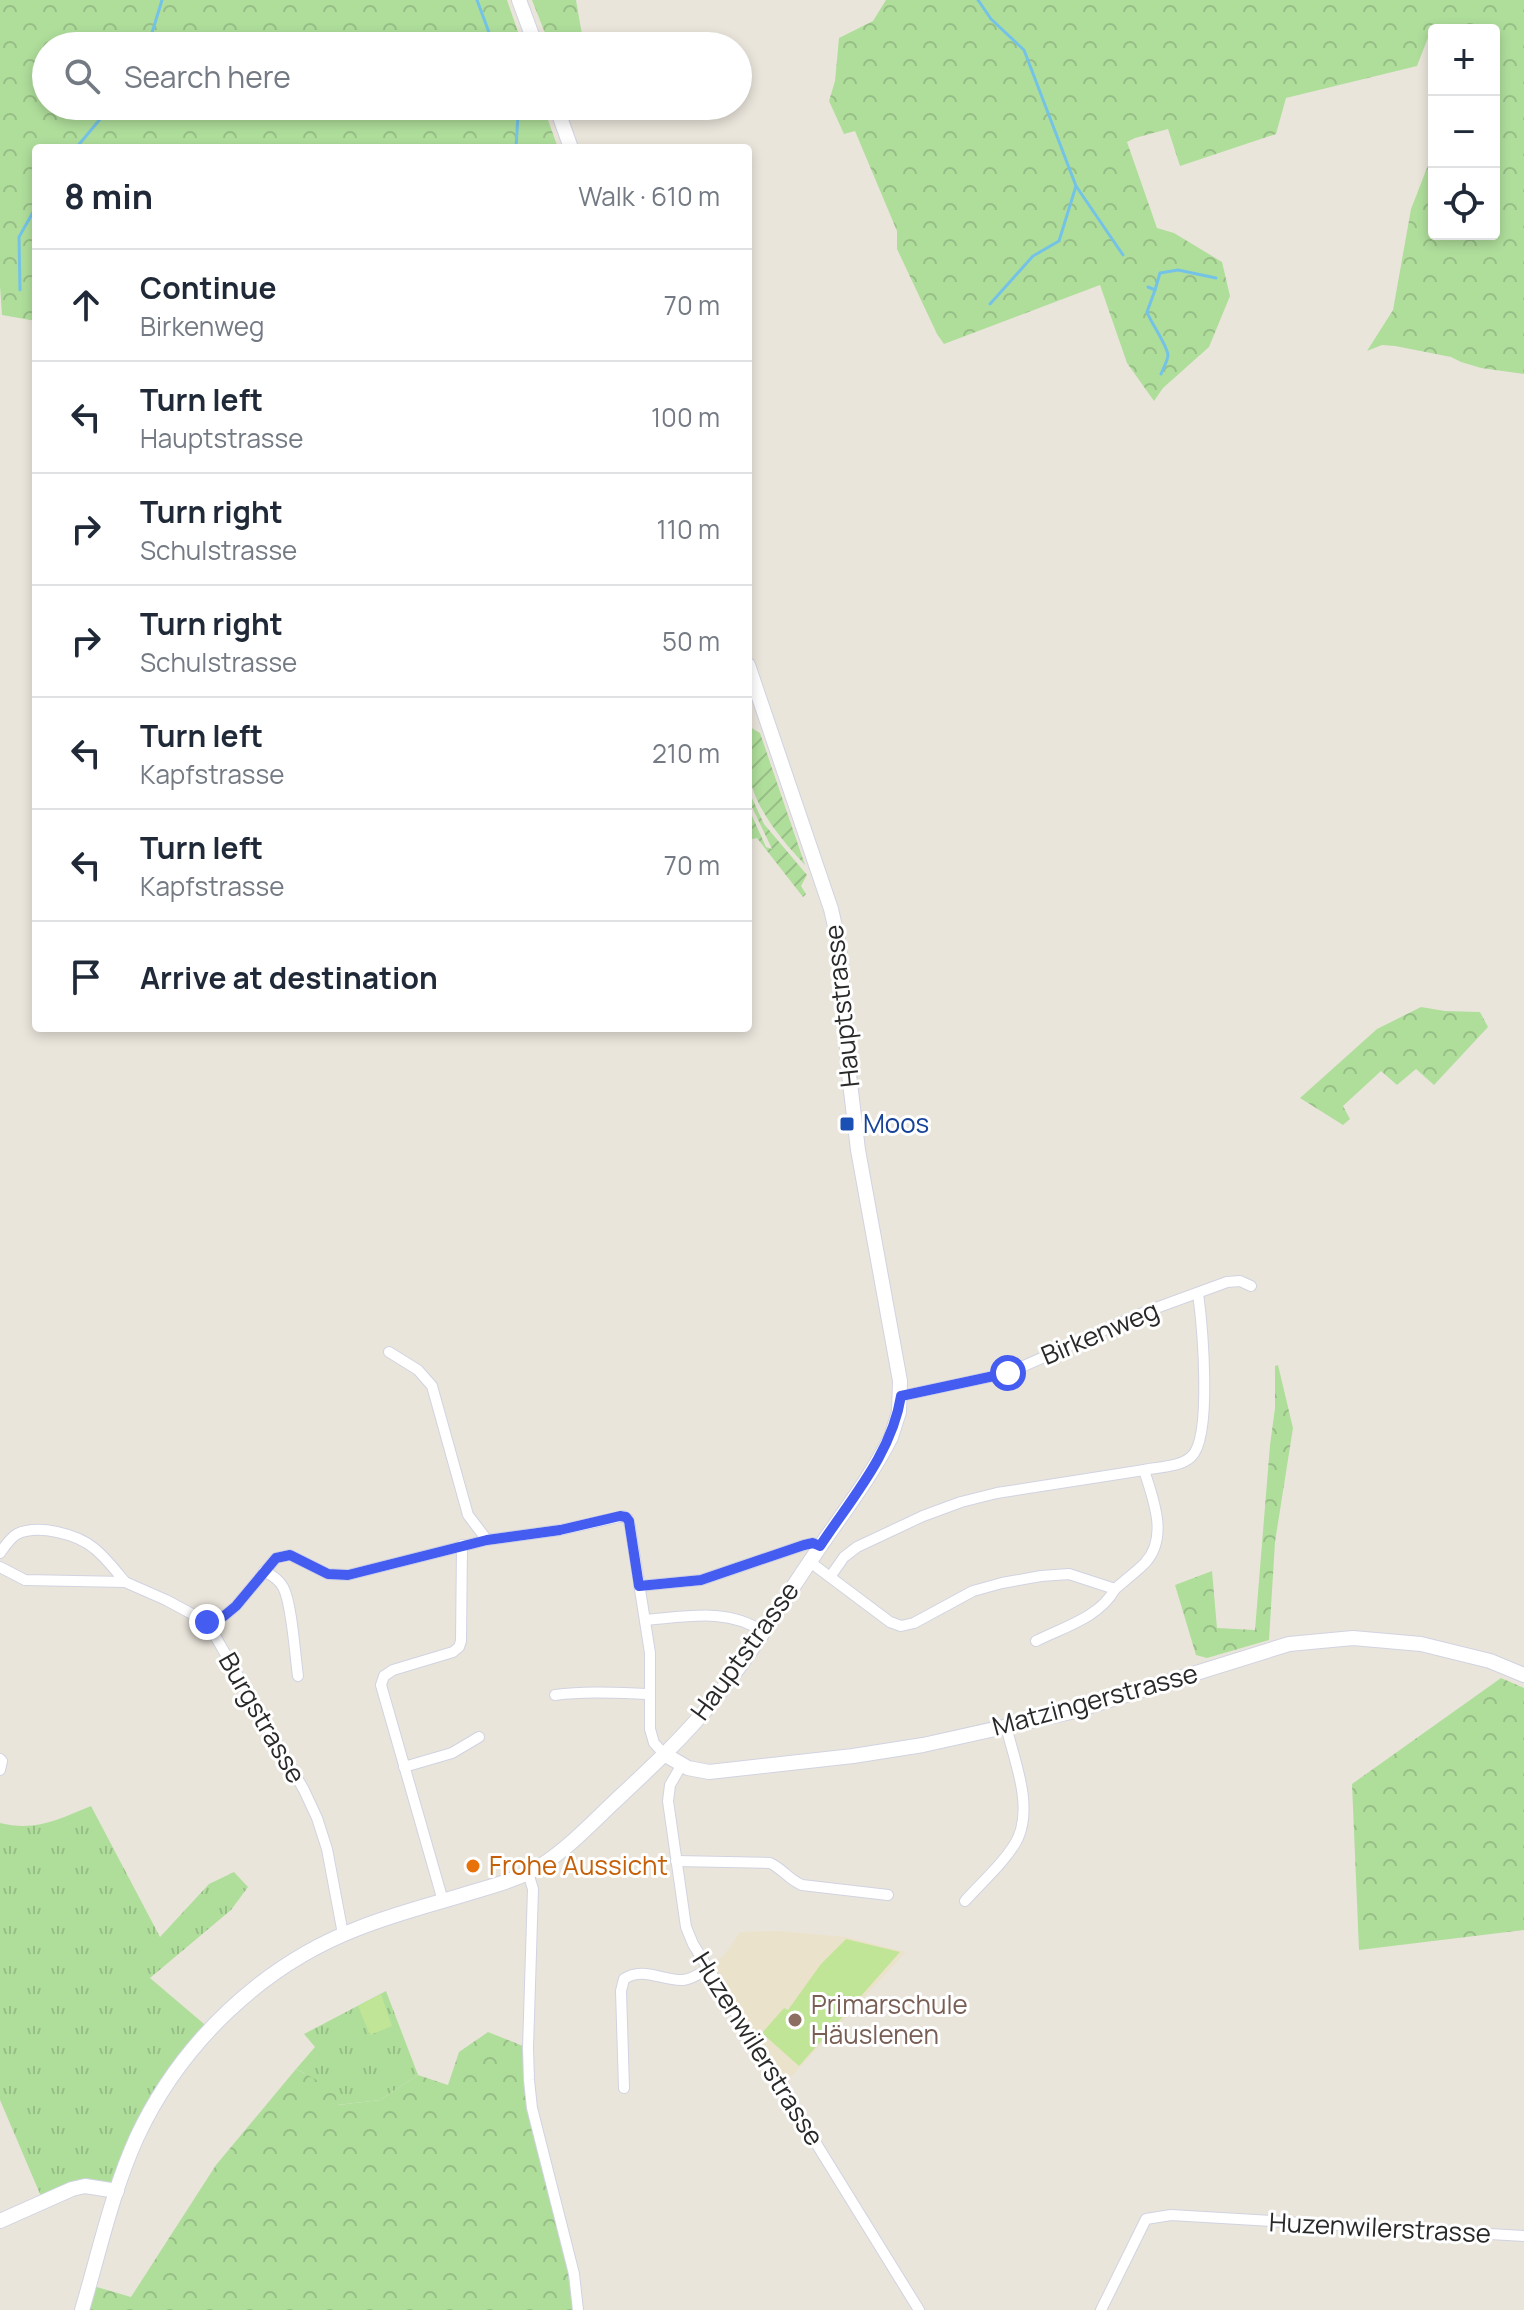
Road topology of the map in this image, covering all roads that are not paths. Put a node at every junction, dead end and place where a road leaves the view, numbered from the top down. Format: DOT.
graph roads {
  1 [pos="519,0"];
  2 [pos="531,32"];
  3 [pos="561,120"];
  4 [pos="570,144"];
  5 [pos="752,677"];
  6 [pos="1251,1286"];
  7 [pos="1198,1293"];
  8 [pos="389,1352"];
  9 [pos="901,1396"];
  10 [pos="1144,1470"];
  11 [pos="487,1540"];
  12 [pos="462,1545"];
  13 [pos="820,1546"];
  14 [pos="0,1553"];
  15 [pos="810,1562"];
  16 [pos="0,1567"];
  17 [pos="264,1571"];
  18 [pos="830,1577"];
  19 [pos="125,1582"];
  20 [pos="639,1586"];
  21 [pos="1115,1589"];
  22 [pos="645,1620"];
  23 [pos="207,1622"];
  24 [pos="763,1632"];
  25 [pos="1036,1641"];
  26 [pos="1524,1675"];
  27 [pos="298,1676"];
  28 [pos="650,1694"];
  29 [pos="555,1695"];
  30 [pos="1006,1726"];
  31 [pos="479,1737"];
  32 [pos="664,1754"];
  33 [pos="0,1759"];
  34 [pos="681,1766"];
  35 [pos="404,1767"];
  36 [pos="0,1770"];
  37 [pos="676,1861"];
  38 [pos="528,1873"];
  39 [pos="888,1895"];
  40 [pos="443,1901"];
  41 [pos="965,1901"];
  42 [pos="343,1934"];
  43 [pos="708,1969"];
  44 [pos="624,2088"];
  45 [pos="117,2191"];
  46 [pos="0,2221"];
  47 [pos="1524,2236"];
  48 [pos="82,2310"];
  49 [pos="578,2310"];
  50 [pos="919,2310"];
  51 [pos="1101,2310"];
  1 -- 2 [label="street"];
  3 -- 4 [label="street"];
  5 -- 9 [label="street, Hauptstrasse"];
  6 -- 7 [label="street, Birkenweg"];
  7 -- 9 [label="street, Birkenweg"];
  7 -- 10 [label="street"];
  8 -- 11 [label="street"];
  9 -- 13 [label="street, Hauptstrasse"];
  10 -- 18 [label="street"];
  10 -- 21 [label="street"];
  11 -- 12 [label="street"];
  11 -- 20 [label="street"];
  12 -- 17 [label="street"];
  12 -- 35 [label="street"];
  13 -- 15 [label="street, Hauptstrasse"];
  13 -- 20 [label="street"];
  14 -- 19 [label="street"];
  15 -- 18 [label="street"];
  15 -- 24 [label="street, Hauptstrasse"];
  16 -- 19 [label="street, Burgstrasse"];
  17 -- 23 [label="street"];
  17 -- 27 [label="street"];
  18 -- 21 [label="street"];
  19 -- 23 [label="street, Burgstrasse"];
  20 -- 22 [label="street"];
  21 -- 25 [label="street"];
  22 -- 24 [label="street"];
  22 -- 28 [label="street"];
  23 -- 42 [label="street, Burgstrasse"];
  24 -- 32 [label="street, Hauptstrasse"];
  26 -- 30 [label="street, Matzingerstrasse"];
  28 -- 29 [label="street"];
  28 -- 32 [label="street"];
  30 -- 34 [label="street, Matzingerstrasse"];
  30 -- 41 [label="street"];
  31 -- 35 [label="street"];
  32 -- 34 [label="street, Matzingerstrasse"];
  32 -- 38 [label="street, Hauptstrasse"];
  33 -- 36 [label="street"];
  34 -- 37 [label="street, Huzenwilerstrasse"];
  35 -- 40 [label="street"];
  37 -- 39 [label="street"];
  37 -- 43 [label="street, Huzenwilerstrasse"];
  38 -- 40 [label="street, Hauptstrasse"];
  38 -- 49 [label="street"];
  40 -- 42 [label="street, Hauptstrasse"];
  42 -- 45 [label="street, Hauptstrasse"];
  43 -- 44 [label="street"];
  43 -- 50 [label="street, Huzenwilerstrasse"];
  45 -- 46 [label="street"];
  45 -- 48 [label="street, Hauptstrasse"];
  47 -- 51 [label="street, Huzenwilerstrasse"];
}
